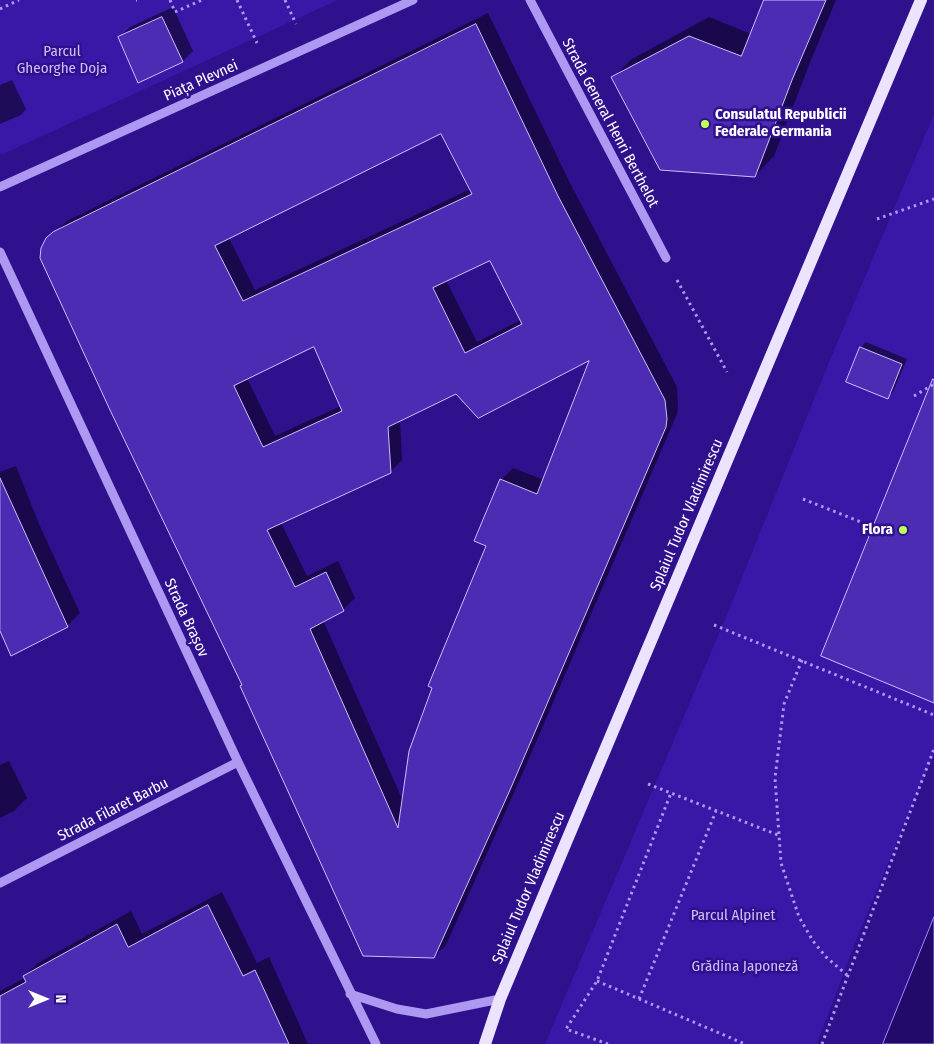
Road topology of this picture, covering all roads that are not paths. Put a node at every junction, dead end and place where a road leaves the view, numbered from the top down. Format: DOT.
graph roads {
  1 [pos="414,0"];
  2 [pos="530,0"];
  3 [pos="921,0"];
  4 [pos="0,186"];
  5 [pos="0,252"];
  6 [pos="666,258"];
  7 [pos="238,762"];
  8 [pos="0,883"];
  9 [pos="350,994"];
  10 [pos="500,999"];
  11 [pos="376,1044"];
  12 [pos="485,1044"];
  1 -- 4 [label="street, Piața Plevnei"];
  2 -- 6 [label="street, Strada General Henri Berthelot"];
  3 -- 10 [label="main road, Splaiul Tudor Vladimirescu"];
  5 -- 7 [label="street, Strada Brașov"];
  7 -- 8 [label="street, Strada Filaret Barbu"];
  7 -- 9 [label="street, Strada Brașov"];
  9 -- 10 [label="street"];
  9 -- 11 [label="street, Strada Brașov"];
  10 -- 12 [label="main road, Splaiul Tudor Vladimirescu"];
}
